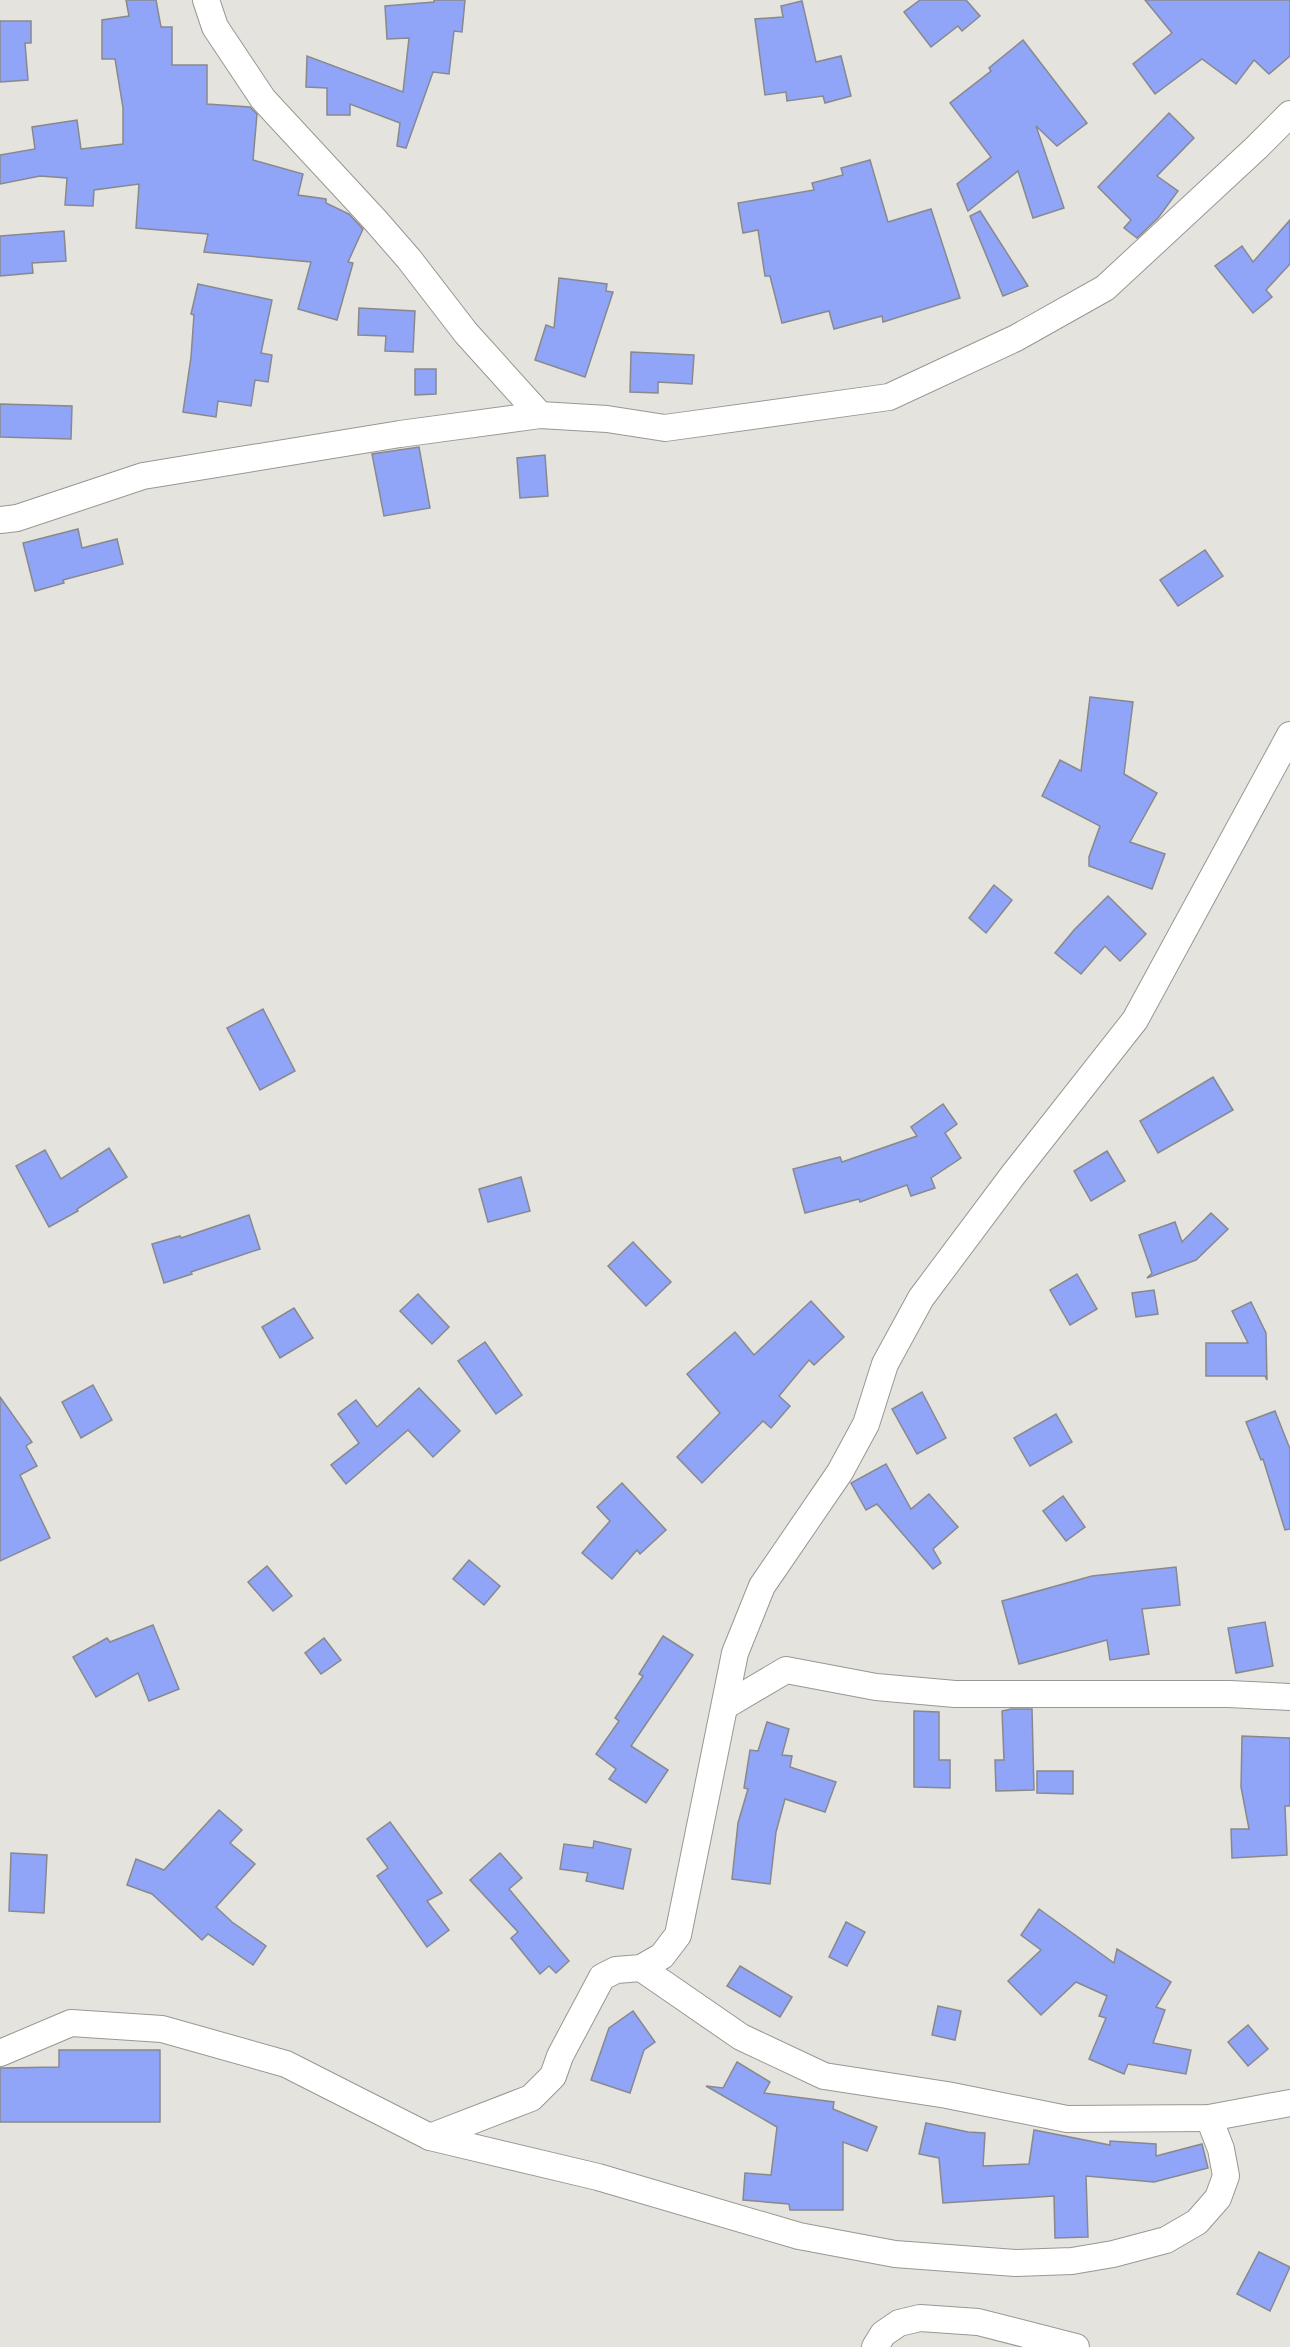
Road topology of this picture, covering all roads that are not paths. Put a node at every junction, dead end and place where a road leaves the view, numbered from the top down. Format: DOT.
graph roads {
  1 [pos="207,0"];
  2 [pos="1290,114"];
  3 [pos="540,415"];
  4 [pos="0,520"];
  5 [pos="1290,735"];
  6 [pos="1290,1698"];
  7 [pos="725,1706"];
  8 [pos="641,1968"];
  9 [pos="0,2053"];
  10 [pos="1290,2103"];
  11 [pos="1209,2118"];
  12 [pos="430,2137"];
  13 [pos="875,2347"];
  14 [pos="1076,2347"];
  1 -- 3 [label="street"];
  2 -- 3 [label="street"];
  3 -- 4 [label="street"];
  5 -- 7 [label="street"];
  6 -- 7 [label="street"];
  7 -- 8 [label="street"];
  8 -- 11 [label="street"];
  8 -- 12 [label="street"];
  9 -- 12 [label="street"];
  10 -- 11 [label="street"];
  11 -- 12 [label="street"];
  13 -- 14 [label="street"];
}
